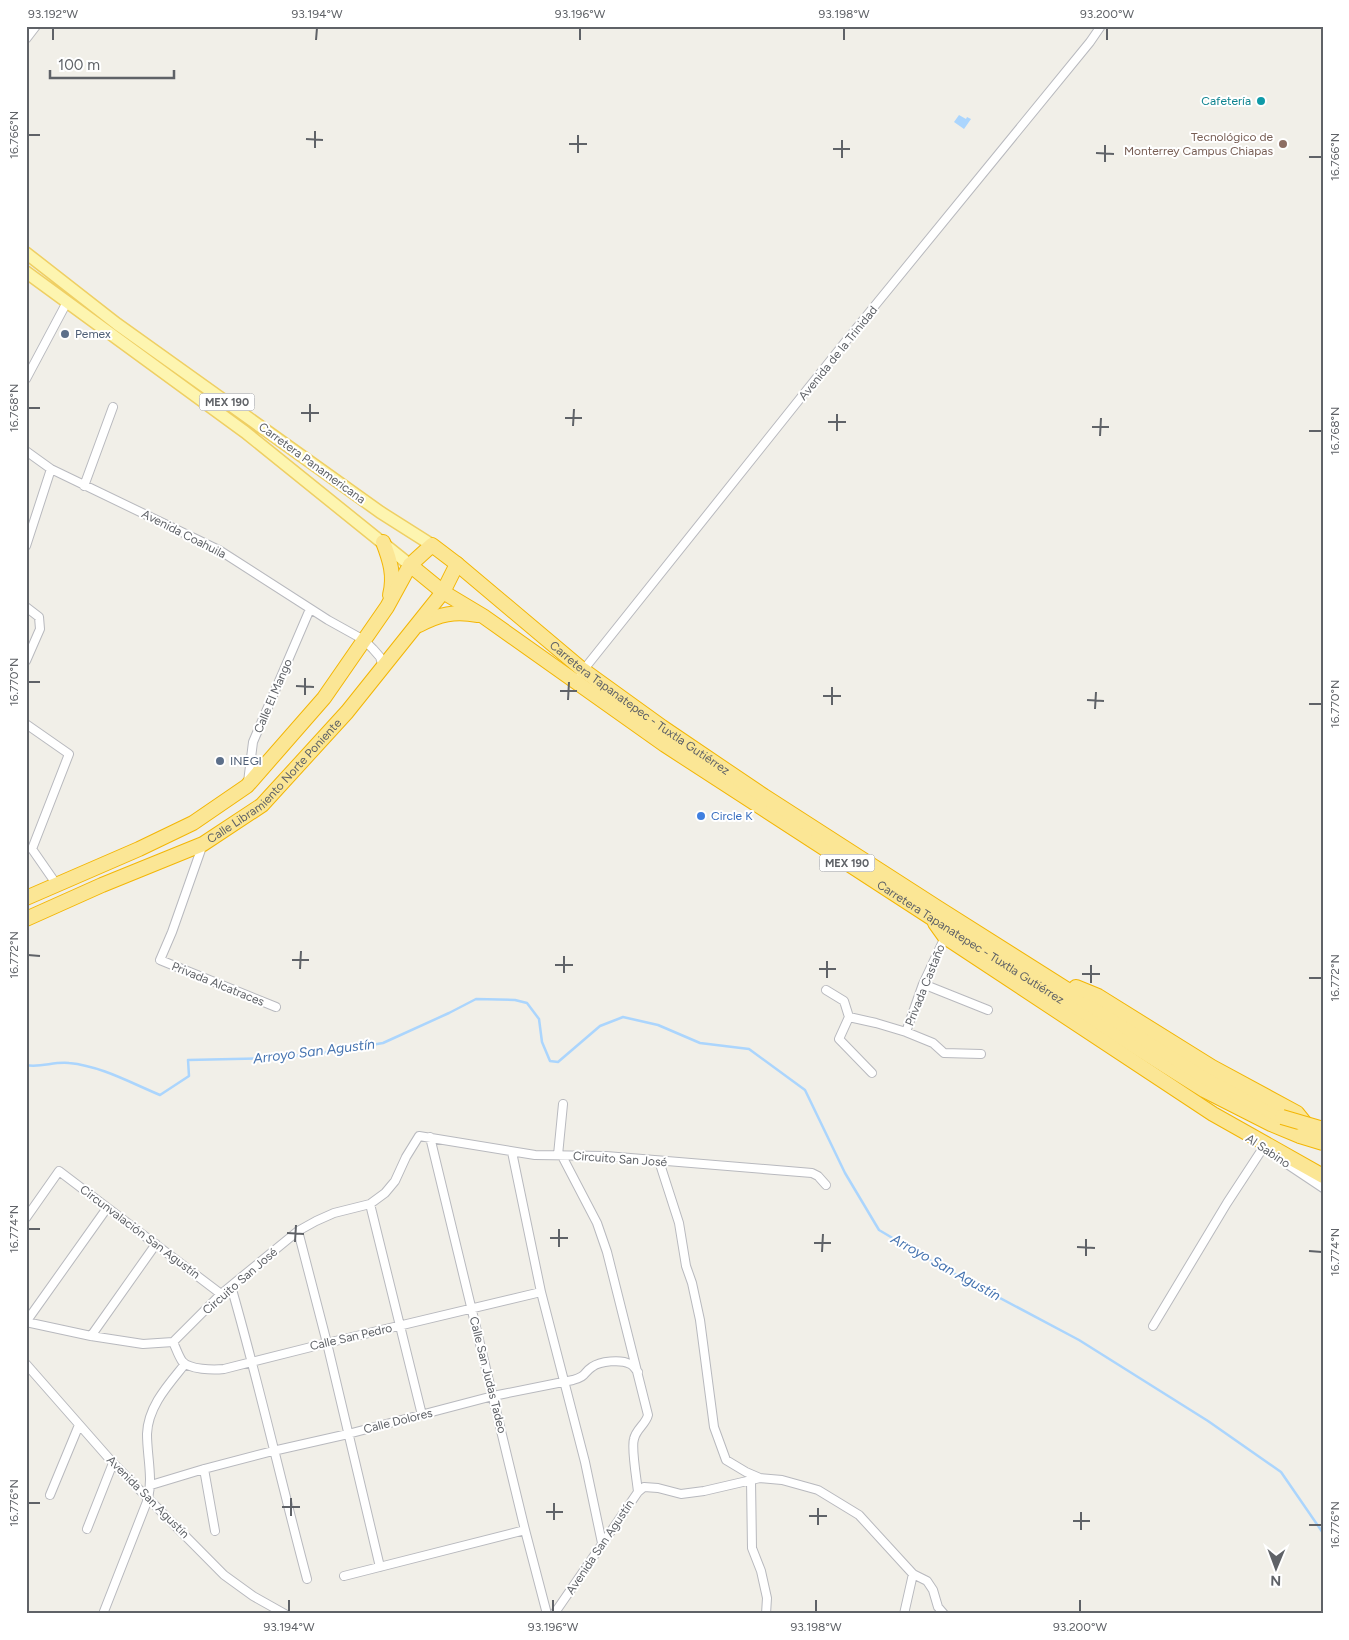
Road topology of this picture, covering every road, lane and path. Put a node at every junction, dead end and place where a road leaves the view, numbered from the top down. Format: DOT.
graph roads {
  1 [pos="36,26"];
  2 [pos="1101,26"];
  3 [pos="26,39"];
  4 [pos="26,253"];
  5 [pos="26,272"];
  6 [pos="67,302"];
  7 [pos="26,379"];
  8 [pos="113,407"];
  9 [pos="26,451"];
  10 [pos="51,469"];
  11 [pos="84,486"];
  12 [pos="383,542"];
  13 [pos="432,544"];
  14 [pos="26,546"];
  15 [pos="457,564"];
  16 [pos="410,565"];
  17 [pos="444,592"];
  18 [pos="26,607"];
  19 [pos="387,607"];
  20 [pos="310,609"];
  21 [pos="483,616"];
  22 [pos="414,628"];
  23 [pos="364,640"];
  24 [pos="26,661"];
  25 [pos="383,667"];
  26 [pos="579,675"];
  27 [pos="26,724"];
  28 [pos="247,786"];
  29 [pos="203,844"];
  30 [pos="57,885"];
  31 [pos="26,898"];
  32 [pos="930,917"];
  33 [pos="26,919"];
  34 [pos="945,937"];
  35 [pos="1032,968"];
  36 [pos="923,984"];
  37 [pos="826,990"];
  38 [pos="276,1007"];
  39 [pos="988,1010"];
  40 [pos="850,1017"];
  41 [pos="906,1032"];
  42 [pos="981,1054"];
  43 [pos="872,1073"];
  44 [pos="563,1104"];
  45 [pos="1213,1114"];
  46 [pos="1323,1129"];
  47 [pos="430,1137"];
  48 [pos="1323,1143"];
  49 [pos="1263,1148"];
  50 [pos="512,1152"];
  51 [pos="560,1156"];
  52 [pos="659,1161"];
  53 [pos="1323,1176"];
  54 [pos="826,1185"];
  55 [pos="1323,1188"];
  56 [pos="370,1204"];
  57 [pos="106,1208"];
  58 [pos="26,1218"];
  59 [pos="298,1232"];
  60 [pos="156,1244"];
  61 [pos="231,1286"];
  62 [pos="541,1292"];
  63 [pos="221,1294"];
  64 [pos="472,1309"];
  65 [pos="26,1322"];
  66 [pos="400,1326"];
  67 [pos="1154,1326"];
  68 [pos="91,1336"];
  69 [pos="173,1342"];
  70 [pos="327,1343"];
  71 [pos="252,1362"];
  72 [pos="26,1364"];
  73 [pos="185,1364"];
  74 [pos="638,1372"];
  75 [pos="564,1381"];
  76 [pos="493,1396"];
  77 [pos="422,1415"];
  78 [pos="79,1425"];
  79 [pos="348,1434"];
  80 [pos="273,1451"];
  81 [pos="113,1463"];
  82 [pos="204,1469"];
  83 [pos="760,1478"];
  84 [pos="751,1480"];
  85 [pos="151,1485"];
  86 [pos="638,1492"];
  87 [pos="50,1495"];
  88 [pos="148,1499"];
  89 [pos="87,1529"];
  90 [pos="525,1530"];
  91 [pos="215,1531"];
  92 [pos="602,1543"];
  93 [pos="380,1567"];
  94 [pos="913,1574"];
  95 [pos="344,1576"];
  96 [pos="307,1579"];
  97 [pos="103,1614"];
  98 [pos="285,1614"];
  99 [pos="548,1614"];
  100 [pos="554,1614"];
  101 [pos="766,1614"];
  102 [pos="904,1614"];
  103 [pos="944,1614"];
  1 -- 3 [label="street"];
  2 -- 26 [label="street, Avenida de la Trinidad"];
  4 -- 13 [label="main road, Carretera Panamericana / MEX 190"];
  5 -- 6 [label="main road, Carretera Panamericana / MEX 190"];
  6 -- 7 [label="street"];
  6 -- 12 [label="main road, Carretera Panamericana / MEX 190"];
  8 -- 11 [label="street"];
  9 -- 10 [label="street, Avenida Coahuila"];
  10 -- 11 [label="street, Avenida Coahuila"];
  10 -- 14 [label="street"];
  11 -- 20 [label="street, Avenida Coahuila"];
  12 -- 16 [label="main road, Carretera Panamericana / MEX 190"];
  12 -- 19 [label="highway"];
  13 -- 15 [label="highway, Carretera Tapanatepec - Tuxtla Gutiérrez / MEX 190"];
  13 -- 16 [label="highway, Calle Libramiento Norte Poniente"];
  15 -- 17 [label="highway, Calle Libramiento Norte Poniente"];
  15 -- 26 [label="highway, Carretera Tapanatepec - Tuxtla Gutiérrez / MEX 190"];
  16 -- 17 [label="highway, Carretera Tapanatepec - Tuxtla Gutiérrez / MEX 190"];
  16 -- 19 [label="highway, Calle Libramiento Norte Poniente"];
  17 -- 21 [label="highway, Carretera Tapanatepec - Tuxtla Gutiérrez / MEX 190"];
  17 -- 22 [label="highway, Calle Libramiento Norte Poniente"];
  18 -- 24 [label="street"];
  19 -- 23 [label="highway, Calle Libramiento Norte Poniente"];
  20 -- 23 [label="street, Avenida Coahuila"];
  20 -- 28 [label="street, Calle El Mango"];
  21 -- 22 [label="highway"];
  21 -- 26 [label="highway, Carretera Tapanatepec - Tuxtla Gutiérrez / MEX 190"];
  22 -- 25 [label="highway, Calle Libramiento Norte Poniente"];
  23 -- 25 [label="street, Avenida Coahuila"];
  23 -- 28 [label="highway, Calle Libramiento Norte Poniente"];
  25 -- 29 [label="highway, Calle Libramiento Norte Poniente"];
  26 -- 32 [label="highway, Carretera Tapanatepec - Tuxtla Gutiérrez / MEX 190"];
  26 -- 35 [label="highway, Carretera Tapanatepec - Tuxtla Gutiérrez / MEX 190"];
  27 -- 30 [label="street"];
  28 -- 30 [label="highway, Calle Libramiento Norte Poniente"];
  29 -- 33 [label="highway, Calle Libramiento Norte Poniente"];
  29 -- 38 [label="street, Privada Alcatraces"];
  30 -- 31 [label="highway, Calle Libramiento Norte Poniente"];
  32 -- 34 [label="highway, MEX 190"];
  32 -- 48 [label="highway, Carretera Tapanatepec - Tuxtla Gutiérrez / MEX 190, bridge"];
  34 -- 36 [label="street, Privada Castaño"];
  34 -- 45 [label="highway, MEX 190"];
  35 -- 46 [label="highway, Carretera Tapanatepec - Tuxtla Gutiérrez / MEX 190, bridge"];
  35 -- 48 [label="highway"];
  36 -- 39 [label="street"];
  36 -- 41 [label="street, Privada Castaño"];
  37 -- 40 [label="street"];
  40 -- 41 [label="street"];
  40 -- 43 [label="street"];
  41 -- 42 [label="street"];
  44 -- 51 [label="street"];
  45 -- 49 [label="street, Al Sabino"];
  45 -- 53 [label="highway, MEX 190"];
  47 -- 50 [label="street, Circuito San José"];
  47 -- 56 [label="street, Circuito San José"];
  47 -- 64 [label="street, Calle San Judas Tadeo"];
  49 -- 55 [label="street, Al Sabino"];
  49 -- 67 [label="street"];
  50 -- 51 [label="street, Circuito San José"];
  50 -- 62 [label="street"];
  51 -- 52 [label="street, Circuito San José"];
  51 -- 74 [label="street"];
  52 -- 54 [label="street, Circuito San José"];
  52 -- 83 [label="street"];
  56 -- 59 [label="street, Circuito San José"];
  56 -- 66 [label="street"];
  57 -- 58 [label="street, Circunvalación San Agustín"];
  57 -- 60 [label="street, Circunvalación San Agustín"];
  57 -- 65 [label="street"];
  59 -- 61 [label="street, Circuito San José"];
  59 -- 70 [label="street"];
  60 -- 63 [label="street, Circunvalación San Agustín"];
  60 -- 68 [label="street"];
  61 -- 63 [label="street, Circuito San José"];
  61 -- 71 [label="street"];
  62 -- 64 [label="street, Calle San Pedro"];
  62 -- 75 [label="street"];
  63 -- 69 [label="street, Circuito San José"];
  64 -- 66 [label="street, Calle San Pedro"];
  64 -- 76 [label="street, Calle San Judas Tadeo"];
  65 -- 68 [label="street"];
  66 -- 70 [label="street, Calle San Pedro"];
  66 -- 77 [label="street"];
  68 -- 69 [label="street"];
  69 -- 73 [label="street"];
  70 -- 71 [label="street, Calle San Pedro"];
  70 -- 79 [label="street"];
  71 -- 73 [label="street, Calle San Pedro"];
  71 -- 80 [label="street"];
  72 -- 78 [label="street, Avenida San Agustín"];
  73 -- 85 [label="street"];
  74 -- 75 [label="street, Calle Dolores"];
  74 -- 86 [label="street"];
  75 -- 76 [label="street, Calle Dolores"];
  75 -- 92 [label="street"];
  76 -- 77 [label="street, Calle Dolores"];
  76 -- 90 [label="street, Calle San Judas Tadeo"];
  77 -- 79 [label="street, Calle Dolores"];
  78 -- 81 [label="street, Avenida San Agustín"];
  78 -- 87 [label="street"];
  79 -- 80 [label="street, Calle Dolores"];
  79 -- 93 [label="street"];
  80 -- 82 [label="street, Calle Dolores"];
  80 -- 96 [label="street"];
  81 -- 88 [label="street, Avenida San Agustín"];
  81 -- 89 [label="street"];
  82 -- 85 [label="street, Calle Dolores"];
  82 -- 91 [label="street"];
  83 -- 84 [label="street, Avenida San Agustín"];
  83 -- 94 [label="street, Avenida San Agustín"];
  84 -- 86 [label="street, Avenida San Agustín"];
  84 -- 101 [label="street"];
  85 -- 88 [label="street"];
  86 -- 92 [label="street, Avenida San Agustín"];
  88 -- 97 [label="street"];
  88 -- 98 [label="street, Avenida San Agustín"];
  90 -- 93 [label="street"];
  90 -- 99 [label="street, Calle San Judas Tadeo"];
  92 -- 100 [label="street, Avenida San Agustín"];
  93 -- 95 [label="street"];
  94 -- 102 [label="street"];
  94 -- 103 [label="street, Avenida San Agustín"];
}
